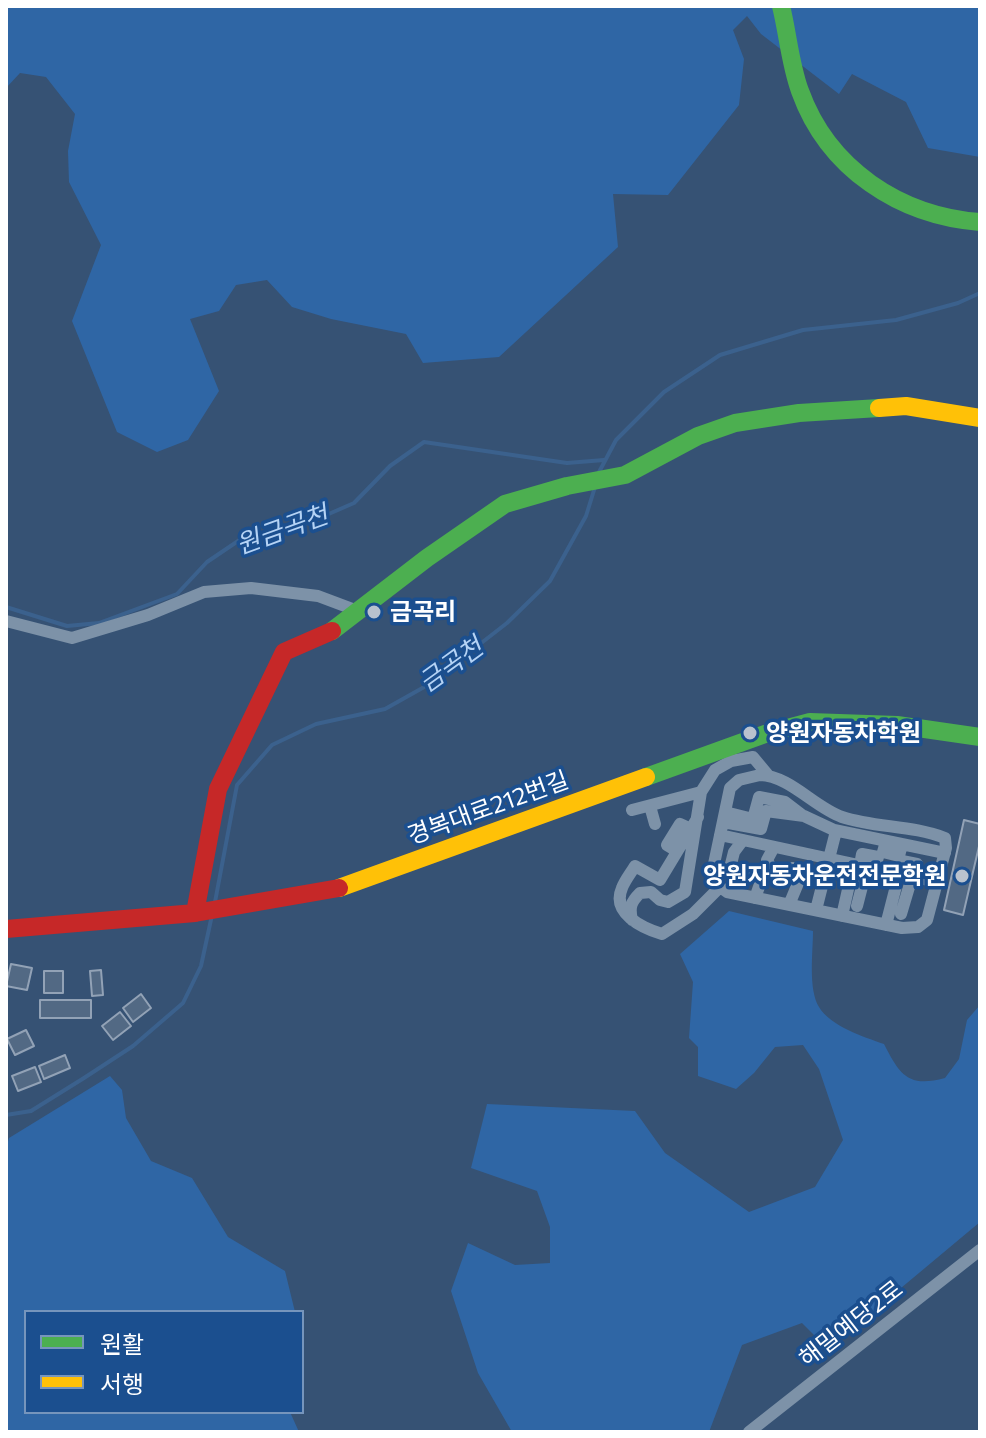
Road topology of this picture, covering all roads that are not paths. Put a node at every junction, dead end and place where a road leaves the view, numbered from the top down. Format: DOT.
graph roads {
  1 [pos="781,6"];
  2 [pos="980,222"];
  3 [pos="980,418"];
  4 [pos="358,611"];
  5 [pos="6,621"];
  6 [pos="980,737"];
  7 [pos="745,750"];
  8 [pos="768,775"];
  9 [pos="701,792"];
  10 [pos="650,806"];
  11 [pos="632,810"];
  12 [pos="698,817"];
  13 [pos="724,817"];
  14 [pos="655,824"];
  15 [pos="836,831"];
  16 [pos="720,835"];
  17 [pos="743,840"];
  18 [pos="774,847"];
  19 [pos="945,853"];
  20 [pos="829,858"];
  21 [pos="937,882"];
  22 [pos="878,886"];
  23 [pos="720,887"];
  24 [pos="755,898"];
  25 [pos="789,905"];
  26 [pos="918,908"];
  27 [pos="816,910"];
  28 [pos="195,913"];
  29 [pos="842,916"];
  30 [pos="632,920"];
  31 [pos="886,925"];
  32 [pos="6,929"];
  33 [pos="980,1250"];
  34 [pos="749,1432"];
  1 -- 2 [label="street"];
  3 -- 4 [label="street"];
  4 -- 5 [label="street"];
  4 -- 28 [label="street"];
  6 -- 7 [label="street, 경복대로212번길"];
  7 -- 8 [label="street"];
  7 -- 9 [label="street"];
  7 -- 28 [label="street, 경복대로212번길"];
  8 -- 13 [label="street"];
  8 -- 19 [label="street"];
  9 -- 10 [label="street"];
  9 -- 12 [label="street"];
  10 -- 11 [label="street"];
  10 -- 14 [label="street"];
  12 -- 30 [label="street"];
  12 -- 30 [label="street"];
  13 -- 15 [label="street"];
  13 -- 16 [label="street"];
  15 -- 19 [label="street"];
  15 -- 20 [label="street"];
  16 -- 17 [label="street"];
  16 -- 23 [label="street"];
  17 -- 18 [label="street"];
  17 -- 24 [label="street"];
  18 -- 20 [label="street"];
  18 -- 25 [label="street"];
  19 -- 21 [label="street"];
  20 -- 22 [label="street"];
  20 -- 27 [label="street"];
  21 -- 22 [label="street"];
  21 -- 31 [label="street"];
  22 -- 26 [label="street"];
  22 -- 29 [label="street"];
  22 -- 31 [label="street"];
  23 -- 24 [label="street"];
  23 -- 30 [label="street"];
  24 -- 25 [label="street"];
  25 -- 27 [label="street"];
  27 -- 29 [label="street"];
  28 -- 32 [label="street, 경복대로212번길"];
  29 -- 31 [label="street"];
  33 -- 34 [label="street, 해밀예당2로"];
}
